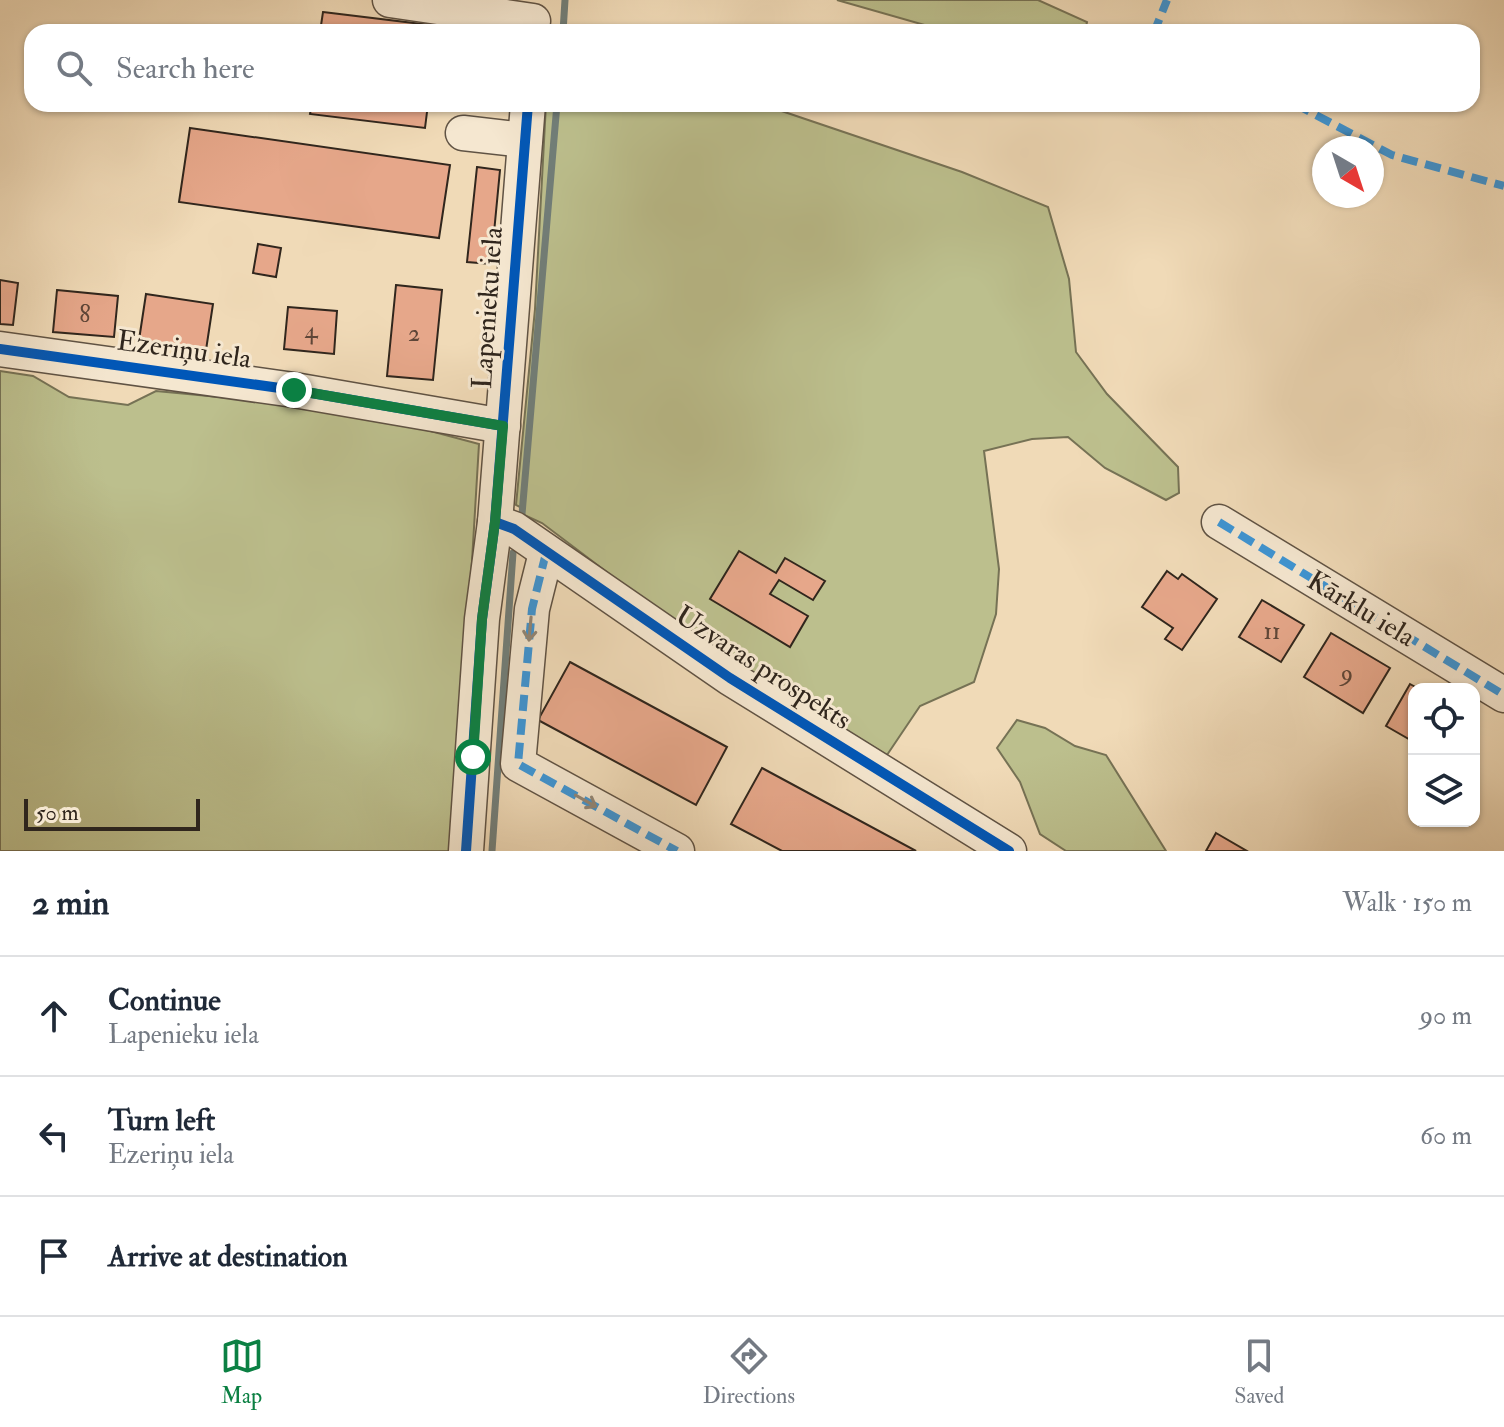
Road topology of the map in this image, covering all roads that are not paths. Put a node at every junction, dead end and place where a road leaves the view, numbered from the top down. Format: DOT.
graph roads {
  1 [pos="390,0"];
  2 [pos="533,18"];
  3 [pos="527,112"];
  4 [pos="463,133"];
  5 [pos="525,140"];
  6 [pos="0,349"];
  7 [pos="503,426"];
  8 [pos="495,522"];
  9 [pos="1219,522"];
  10 [pos="546,553"];
  11 [pos="1504,695"];
  12 [pos="466,851"];
  13 [pos="677,851"];
  14 [pos="1009,851"];
  1 -- 2 [label="street"];
  3 -- 5 [label="street, Lapenieku iela"];
  4 -- 5 [label="street"];
  5 -- 7 [label="street, Lapenieku iela"];
  6 -- 7 [label="street, Ezeriņu iela"];
  7 -- 8 [label="street, Lapenieku iela"];
  8 -- 10 [label="street, Uzvaras prospekts"];
  8 -- 12 [label="street, Lapenieku iela"];
  9 -- 11 [label="street, Kārklu iela"];
  10 -- 13 [label="street, one-way"];
  10 -- 14 [label="street, Uzvaras prospekts"];
}
